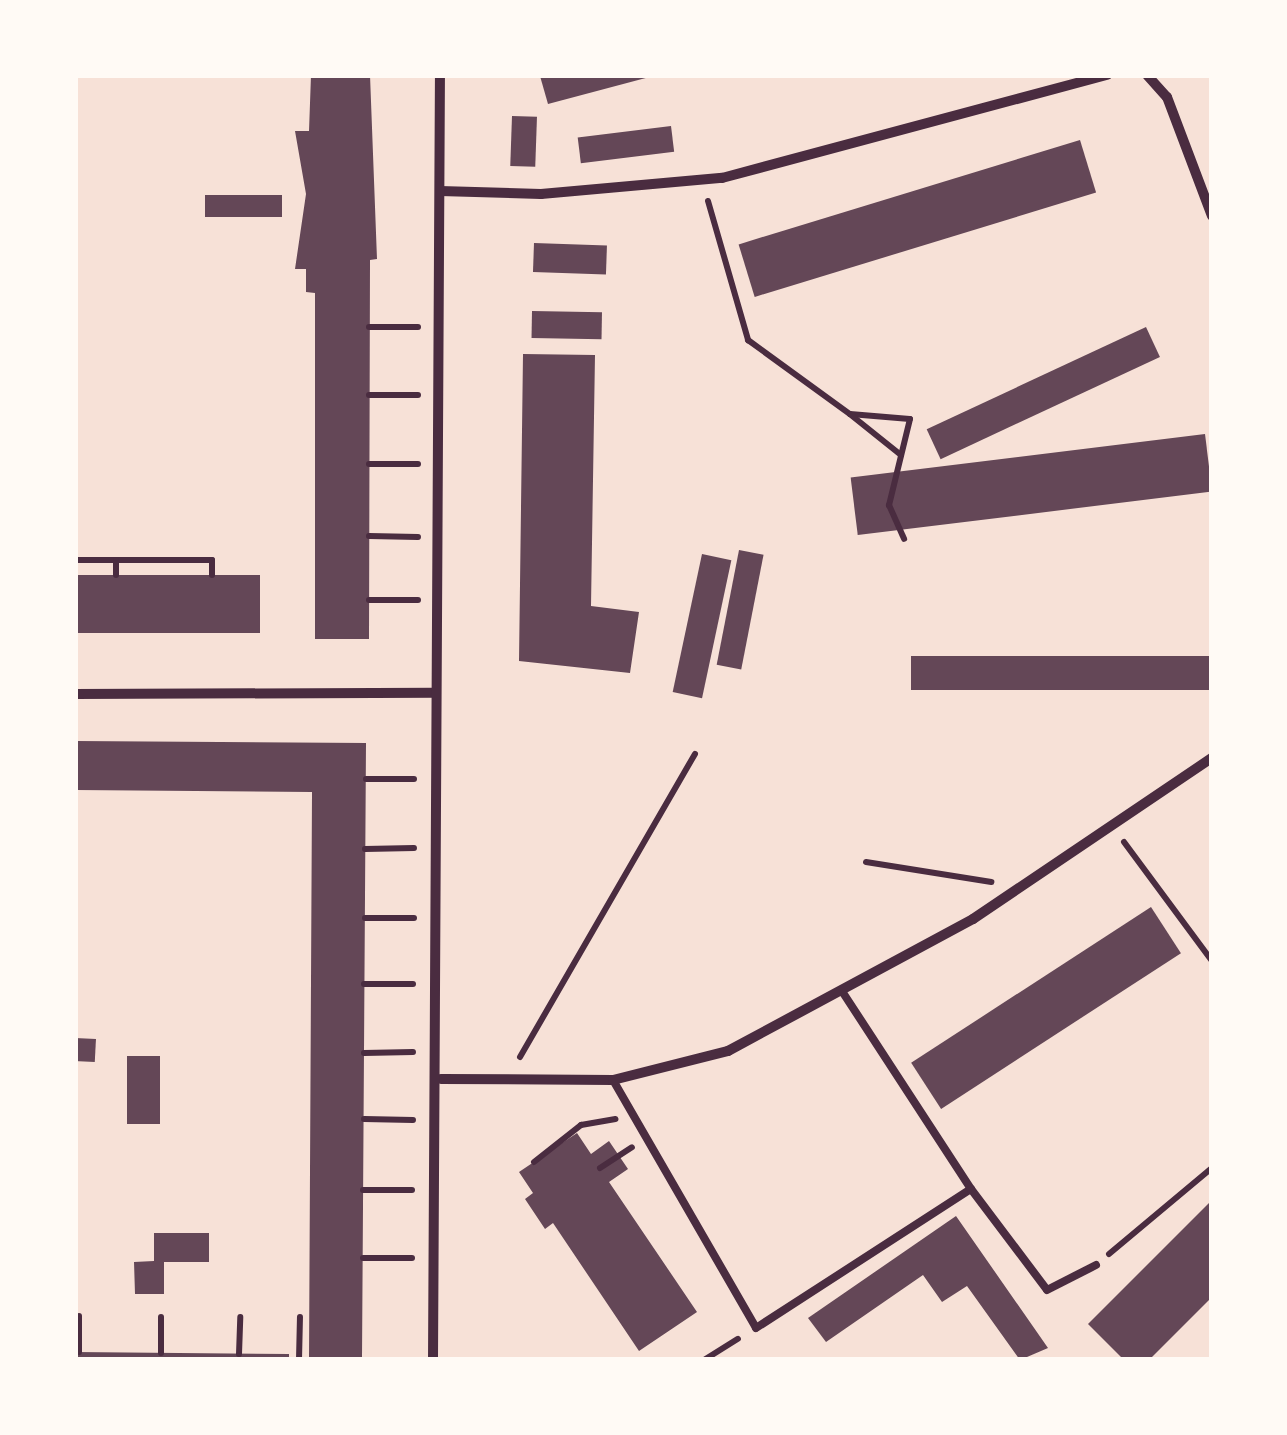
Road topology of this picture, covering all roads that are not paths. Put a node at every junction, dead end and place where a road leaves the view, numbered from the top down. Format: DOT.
graph roads {
  1 [pos="440,75"];
  2 [pos="1108,75"];
  3 [pos="1146,75"];
  4 [pos="440,191"];
  5 [pos="1212,216"];
  6 [pos="435,693"];
  7 [pos="75,694"];
  8 [pos="1212,758"];
  9 [pos="844,994"];
  10 [pos="441,1080"];
  11 [pos="613,1080"];
  12 [pos="971,1189"];
  13 [pos="1096,1265"];
  14 [pos="433,1360"];
  1 -- 4 [label="street"];
  2 -- 4 [label="street"];
  3 -- 5 [label="street"];
  4 -- 6 [label="street"];
  6 -- 7 [label="street"];
  6 -- 10 [label="street"];
  8 -- 9 [label="street"];
  9 -- 11 [label="street"];
  9 -- 12 [label="lane"];
  10 -- 11 [label="street"];
  10 -- 14 [label="street"];
  11 -- 12 [label="lane"];
  12 -- 13 [label="lane"];
}
